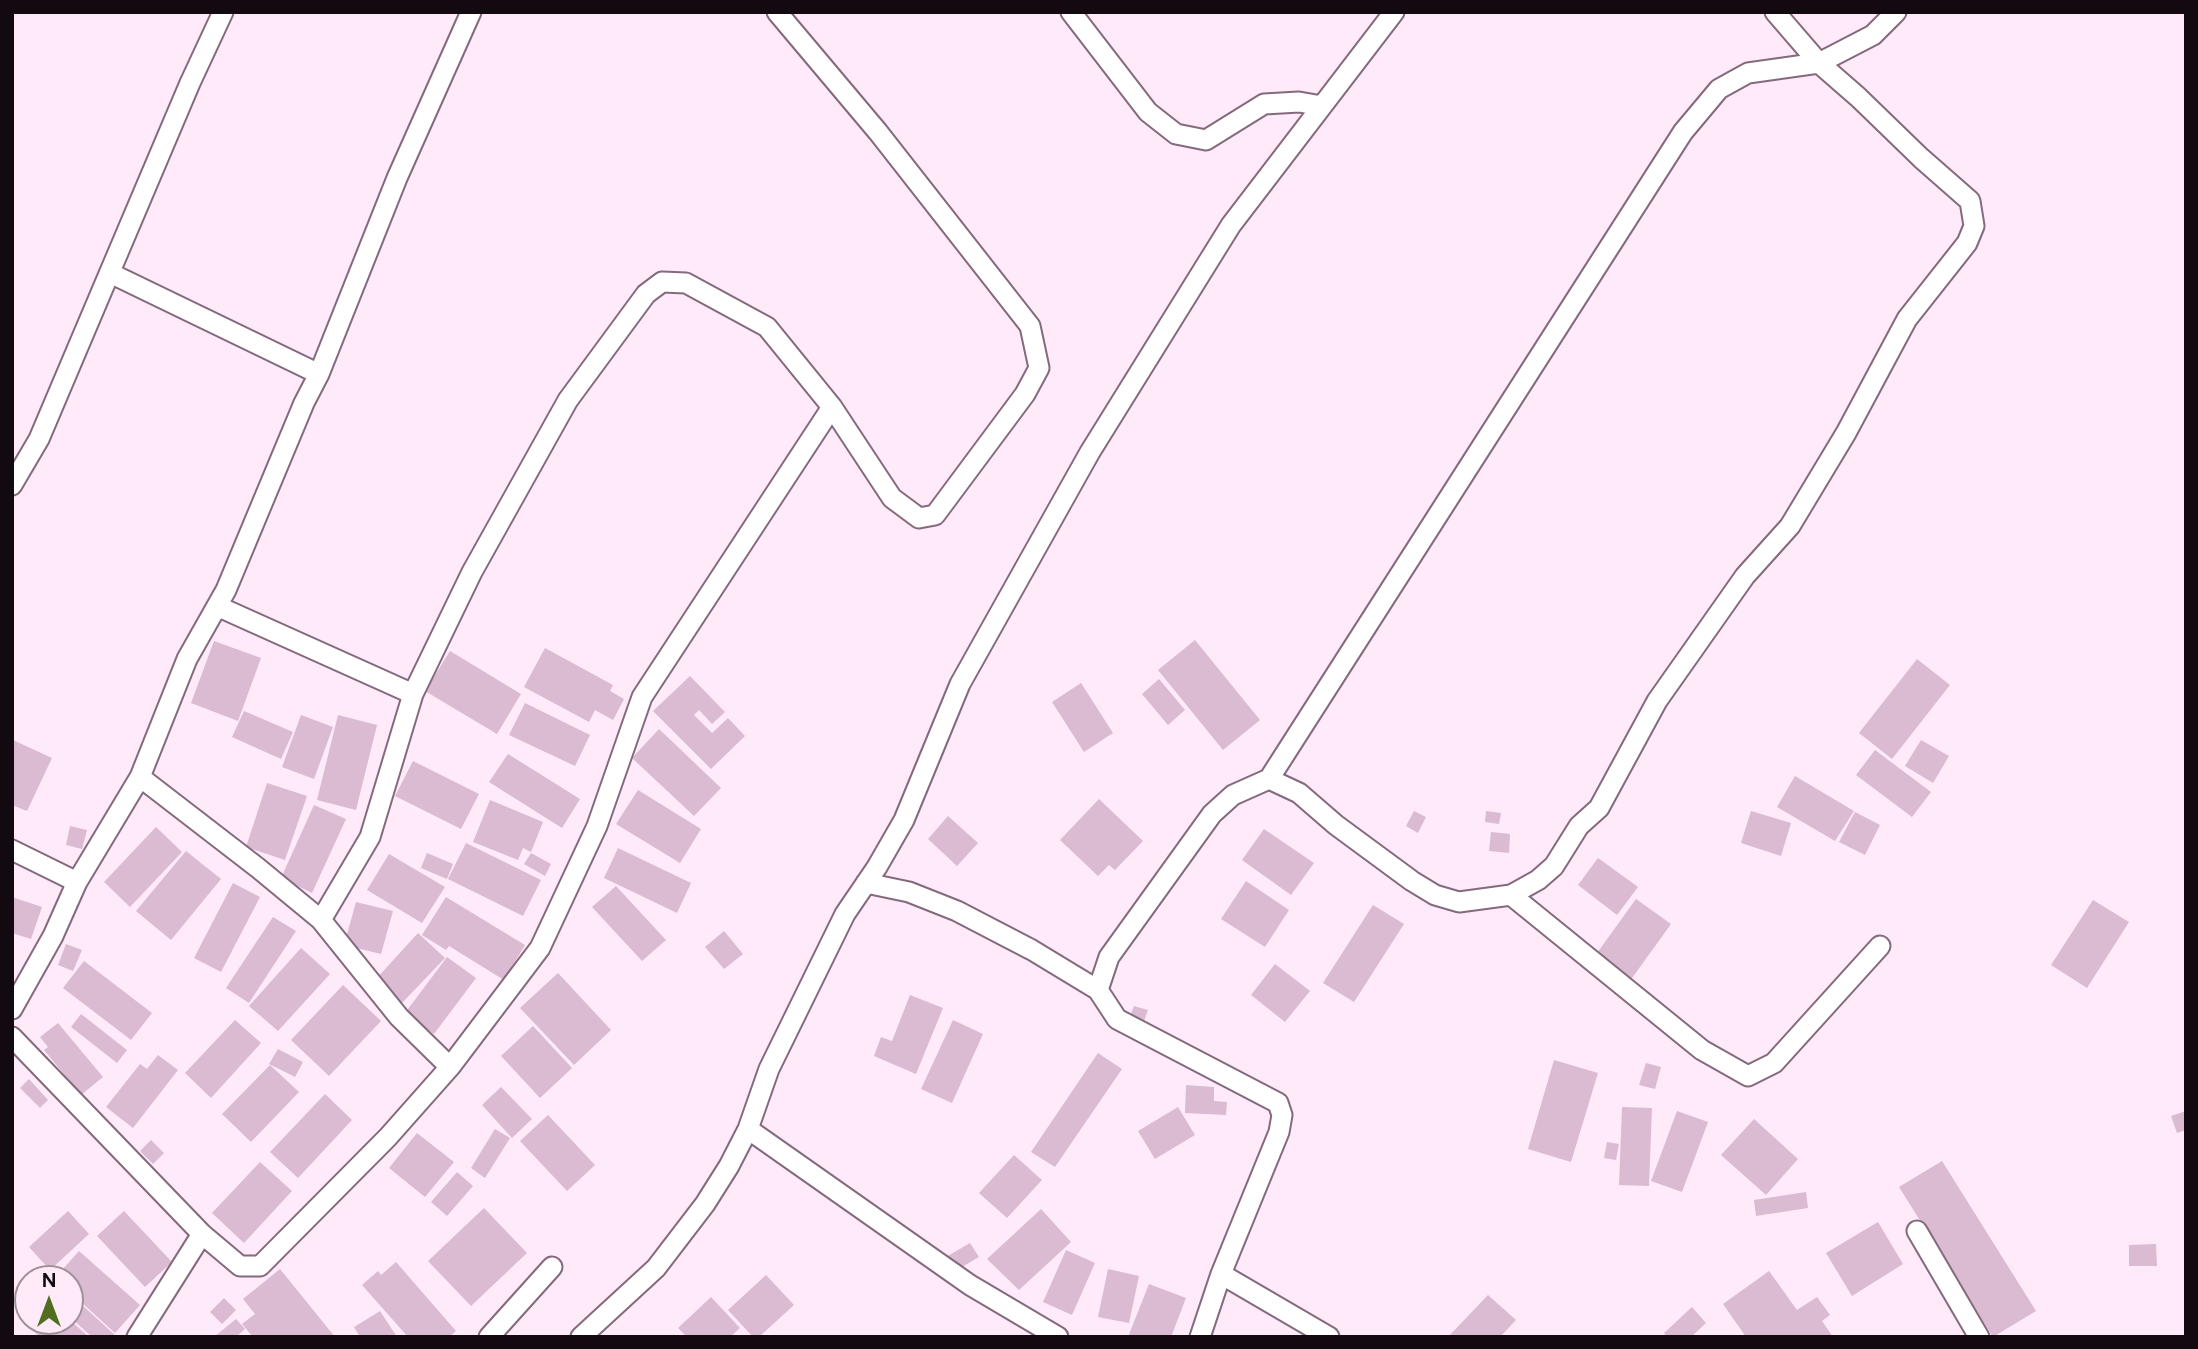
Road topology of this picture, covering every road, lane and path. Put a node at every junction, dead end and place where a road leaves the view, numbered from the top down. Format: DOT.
graph roads {
  1 [pos="223,12"];
  2 [pos="471,12"];
  3 [pos="777,12"];
  4 [pos="1071,12"];
  5 [pos="1394,12"];
  6 [pos="1775,12"];
  7 [pos="1896,12"];
  8 [pos="1819,63"];
  9 [pos="1322,107"];
  10 [pos="110,273"];
  11 [pos="319,374"];
  12 [pos="832,407"];
  13 [pos="12,485"];
  14 [pos="217,606"];
  15 [pos="413,694"];
  16 [pos="140,777"];
  17 [pos="1269,779"];
  18 [pos="12,850"];
  19 [pos="77,882"];
  20 [pos="866,883"];
  21 [pos="1511,895"];
  22 [pos="321,920"];
  23 [pos="1880,946"];
  24 [pos="1098,990"];
  25 [pos="12,1009"];
  26 [pos="12,1037"];
  27 [pos="450,1068"];
  28 [pos="748,1129"];
  29 [pos="1917,1231"];
  30 [pos="202,1234"];
  31 [pos="552,1267"];
  32 [pos="1221,1274"];
  33 [pos="137,1337"];
  34 [pos="489,1337"];
  35 [pos="581,1337"];
  36 [pos="1058,1337"];
  37 [pos="1200,1337"];
  38 [pos="1329,1337"];
  39 [pos="1979,1337"];
  1 -- 10 [label="street"];
  2 -- 11 [label="street"];
  3 -- 12 [label="street"];
  4 -- 9 [label="street"];
  5 -- 9 [label="street"];
  6 -- 8 [label="street"];
  7 -- 8 [label="street"];
  8 -- 17 [label="street"];
  8 -- 21 [label="street"];
  9 -- 20 [label="street"];
  10 -- 11 [label="street"];
  10 -- 13 [label="street"];
  11 -- 14 [label="street"];
  12 -- 15 [label="street"];
  12 -- 27 [label="street"];
  14 -- 15 [label="street"];
  14 -- 16 [label="street"];
  15 -- 22 [label="street"];
  16 -- 19 [label="street"];
  16 -- 22 [label="street"];
  17 -- 21 [label="street"];
  17 -- 24 [label="street"];
  18 -- 19 [label="street"];
  19 -- 25 [label="street"];
  20 -- 24 [label="street"];
  20 -- 28 [label="street"];
  21 -- 23 [label="street"];
  22 -- 27 [label="street"];
  24 -- 32 [label="street"];
  26 -- 30 [label="street"];
  27 -- 30 [label="street"];
  28 -- 35 [label="street"];
  28 -- 36 [label="street"];
  29 -- 39 [label="street"];
  30 -- 33 [label="street"];
  31 -- 34 [label="street"];
  32 -- 37 [label="street"];
  32 -- 38 [label="street"];
}
